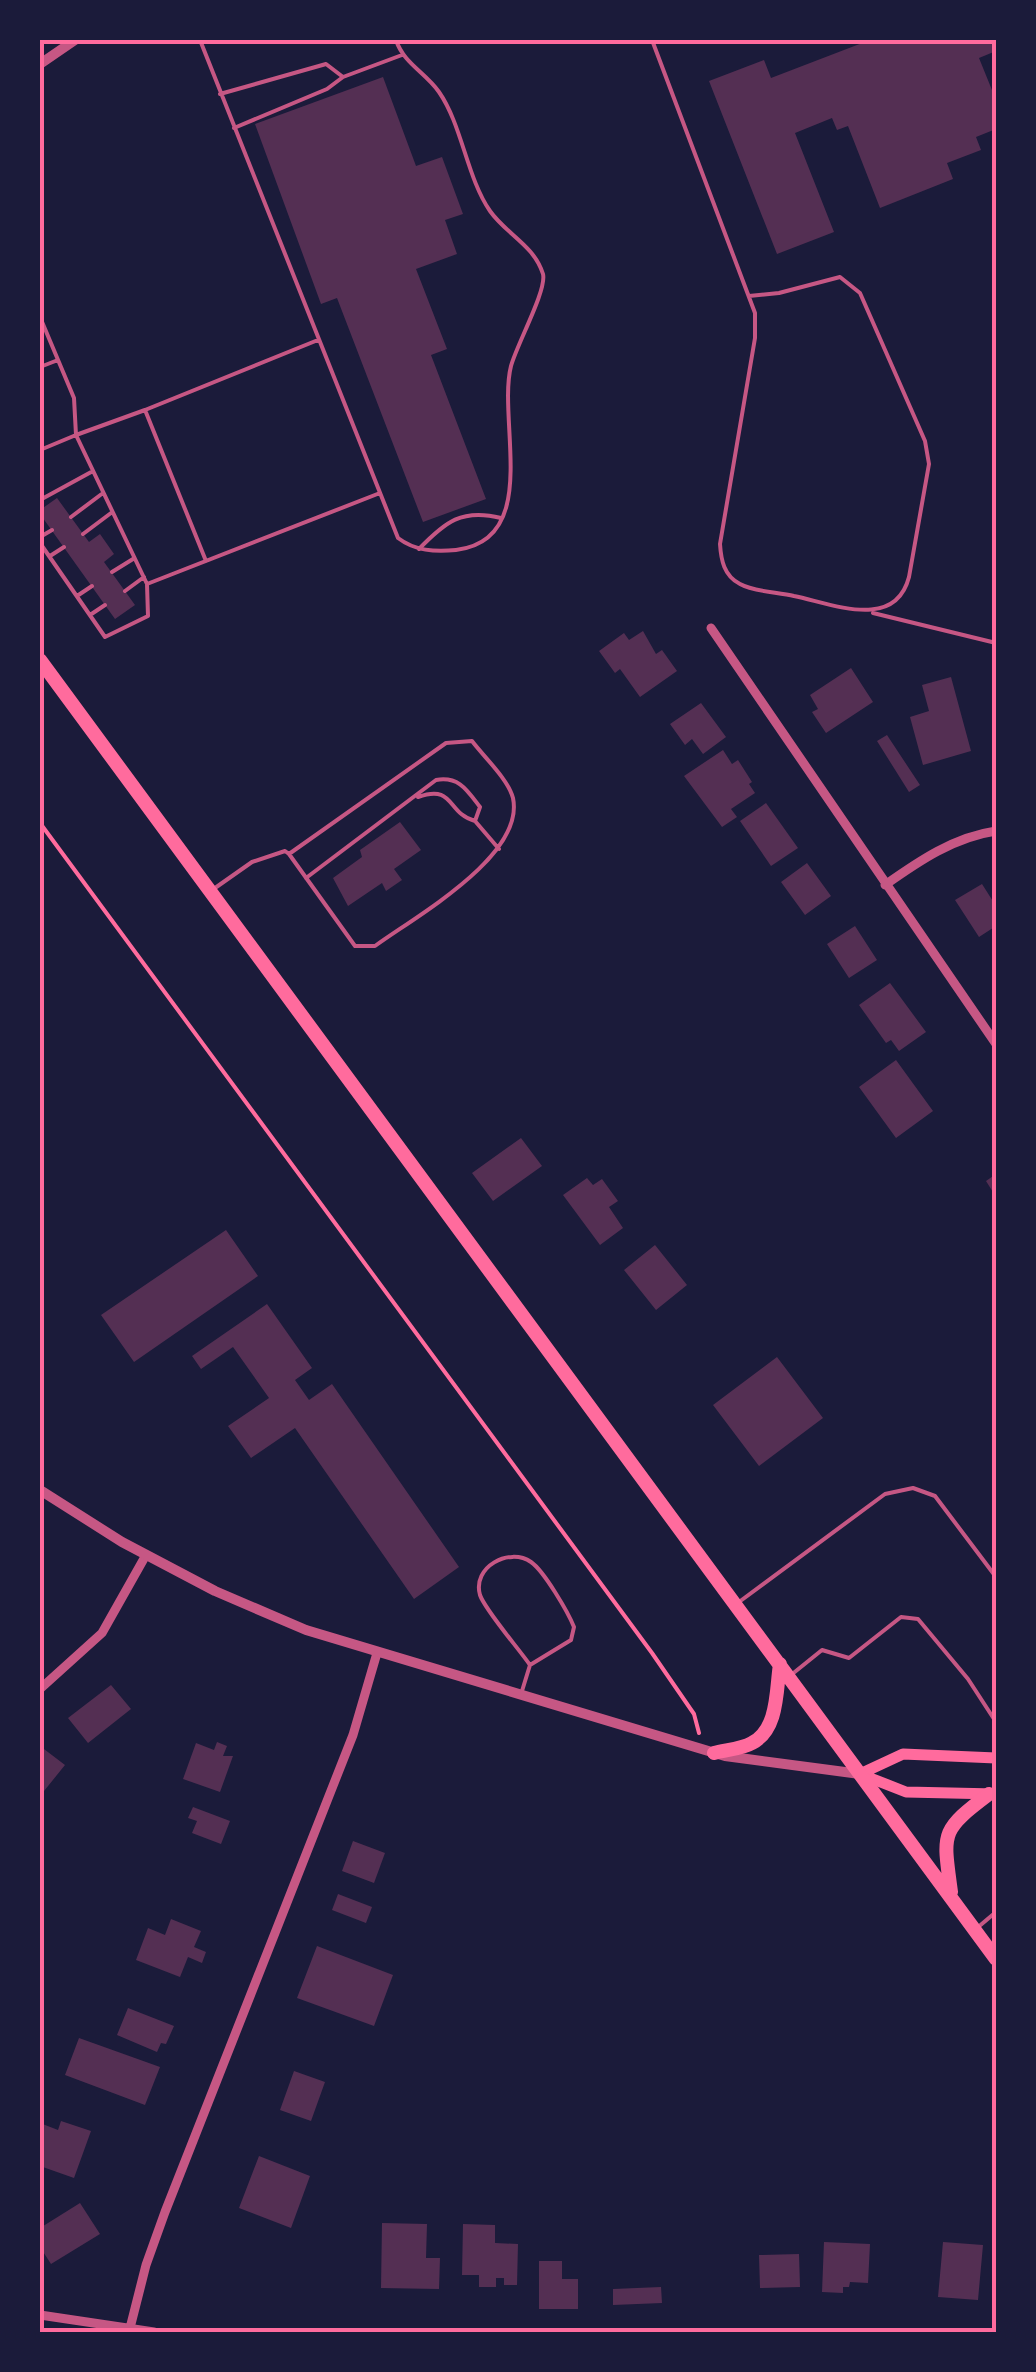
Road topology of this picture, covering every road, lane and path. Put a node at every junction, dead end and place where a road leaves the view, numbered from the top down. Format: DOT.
graph roads {
  1 [pos="75,40"];
  2 [pos="200,40"];
  3 [pos="396,40"];
  4 [pos="652,40"];
  5 [pos="402,54"];
  6 [pos="40,64"];
  7 [pos="342,78"];
  8 [pos="220,94"];
  9 [pos="234,128"];
  10 [pos="749,296"];
  11 [pos="40,317"];
  12 [pos="319,340"];
  13 [pos="58,360"];
  14 [pos="40,367"];
  15 [pos="145,410"];
  16 [pos="76,435"];
  17 [pos="40,450"];
  18 [pos="93,471"];
  19 [pos="103,493"];
  20 [pos="380,493"];
  21 [pos="40,500"];
  22 [pos="113,512"];
  23 [pos="71,517"];
  24 [pos="501,518"];
  25 [pos="52,530"];
  26 [pos="83,534"];
  27 [pos="40,540"];
  28 [pos="64,547"];
  29 [pos="419,549"];
  30 [pos="50,556"];
  31 [pos="134,558"];
  32 [pos="206,561"];
  33 [pos="112,572"];
  34 [pos="144,577"];
  35 [pos="147,584"];
  36 [pos="92,586"];
  37 [pos="125,591"];
  38 [pos="77,596"];
  39 [pos="105,605"];
  40 [pos="868,612"];
  41 [pos="90,615"];
  42 [pos="712,628"];
  43 [pos="996,643"];
  44 [pos="40,660"];
  45 [pos="415,798"];
  46 [pos="476,821"];
  47 [pos="40,823"];
  48 [pos="996,831"];
  49 [pos="498,850"];
  50 [pos="289,854"];
  51 [pos="306,878"];
  52 [pos="885,884"];
  53 [pos="211,891"];
  54 [pos="996,1044"];
  55 [pos="40,1490"];
  56 [pos="146,1555"];
  57 [pos="996,1577"];
  58 [pos="736,1604"];
  59 [pos="376,1653"];
  60 [pos="530,1664"];
  61 [pos="785,1670"];
  62 [pos="40,1689"];
  63 [pos="521,1696"];
  64 [pos="996,1743"];
  65 [pos="708,1751"];
  66 [pos="996,1758"];
  67 [pos="860,1774"];
  68 [pos="992,1794"];
  69 [pos="952,1898"];
  70 [pos="996,1912"];
  71 [pos="974,1930"];
  72 [pos="996,1959"];
  73 [pos="40,2315"];
  74 [pos="130,2330"];
  75 [pos="154,2332"];
  1 -- 6 [label="street"];
  2 -- 8 [label="lane"];
  3 -- 5 [label="lane"];
  4 -- 10 [label="lane"];
  5 -- 7 [label="lane"];
  5 -- 24 [label="lane"];
  7 -- 8 [label="lane"];
  7 -- 9 [label="lane"];
  8 -- 9 [label="lane"];
  9 -- 12 [label="lane"];
  10 -- 40 [label="lane"];
  10 -- 40 [label="lane"];
  11 -- 13 [label="lane"];
  12 -- 15 [label="lane"];
  12 -- 20 [label="lane"];
  13 -- 14 [label="lane"];
  13 -- 16 [label="lane"];
  15 -- 16 [label="lane"];
  15 -- 32 [label="lane"];
  16 -- 17 [label="lane"];
  16 -- 18 [label="lane"];
  18 -- 19 [label="lane"];
  18 -- 21 [label="lane"];
  19 -- 22 [label="lane"];
  19 -- 23 [label="lane"];
  20 -- 29 [label="lane"];
  20 -- 32 [label="lane"];
  22 -- 26 [label="lane"];
  22 -- 31 [label="lane"];
  24 -- 29 [label="lane"];
  24 -- 29 [label="lane"];
  25 -- 27 [label="lane"];
  27 -- 30 [label="lane"];
  28 -- 30 [label="lane"];
  30 -- 38 [label="lane"];
  31 -- 33 [label="lane"];
  31 -- 34 [label="lane"];
  32 -- 35 [label="lane"];
  34 -- 35 [label="lane"];
  34 -- 37 [label="lane"];
  35 -- 41 [label="lane"];
  36 -- 38 [label="lane"];
  38 -- 41 [label="lane"];
  39 -- 41 [label="lane"];
  40 -- 43 [label="lane"];
  42 -- 52 [label="street"];
  44 -- 53 [label="main road"];
  45 -- 46 [label="lane"];
  45 -- 46 [label="lane"];
  45 -- 51 [label="lane"];
  46 -- 49 [label="lane"];
  47 -- 65 [label="path"];
  48 -- 52 [label="street"];
  49 -- 50 [label="lane"];
  49 -- 51 [label="lane"];
  50 -- 51 [label="lane"];
  50 -- 53 [label="lane"];
  52 -- 54 [label="street"];
  53 -- 58 [label="main road"];
  55 -- 56 [label="street"];
  56 -- 59 [label="street"];
  56 -- 62 [label="street"];
  57 -- 58 [label="lane"];
  58 -- 61 [label="main road"];
  59 -- 63 [label="street"];
  59 -- 74 [label="street"];
  60 -- 60 [label="lane"];
  60 -- 63 [label="lane"];
  61 -- 64 [label="lane"];
  61 -- 65 [label="main road"];
  61 -- 67 [label="main road"];
  63 -- 65 [label="street"];
  65 -- 67 [label="street"];
  66 -- 67 [label="main road"];
  67 -- 68 [label="main road"];
  67 -- 69 [label="main road"];
  68 -- 69 [label="main road"];
  69 -- 71 [label="main road"];
  70 -- 71 [label="lane"];
  71 -- 72 [label="main road"];
  73 -- 74 [label="street"];
  74 -- 75 [label="street"];
}
